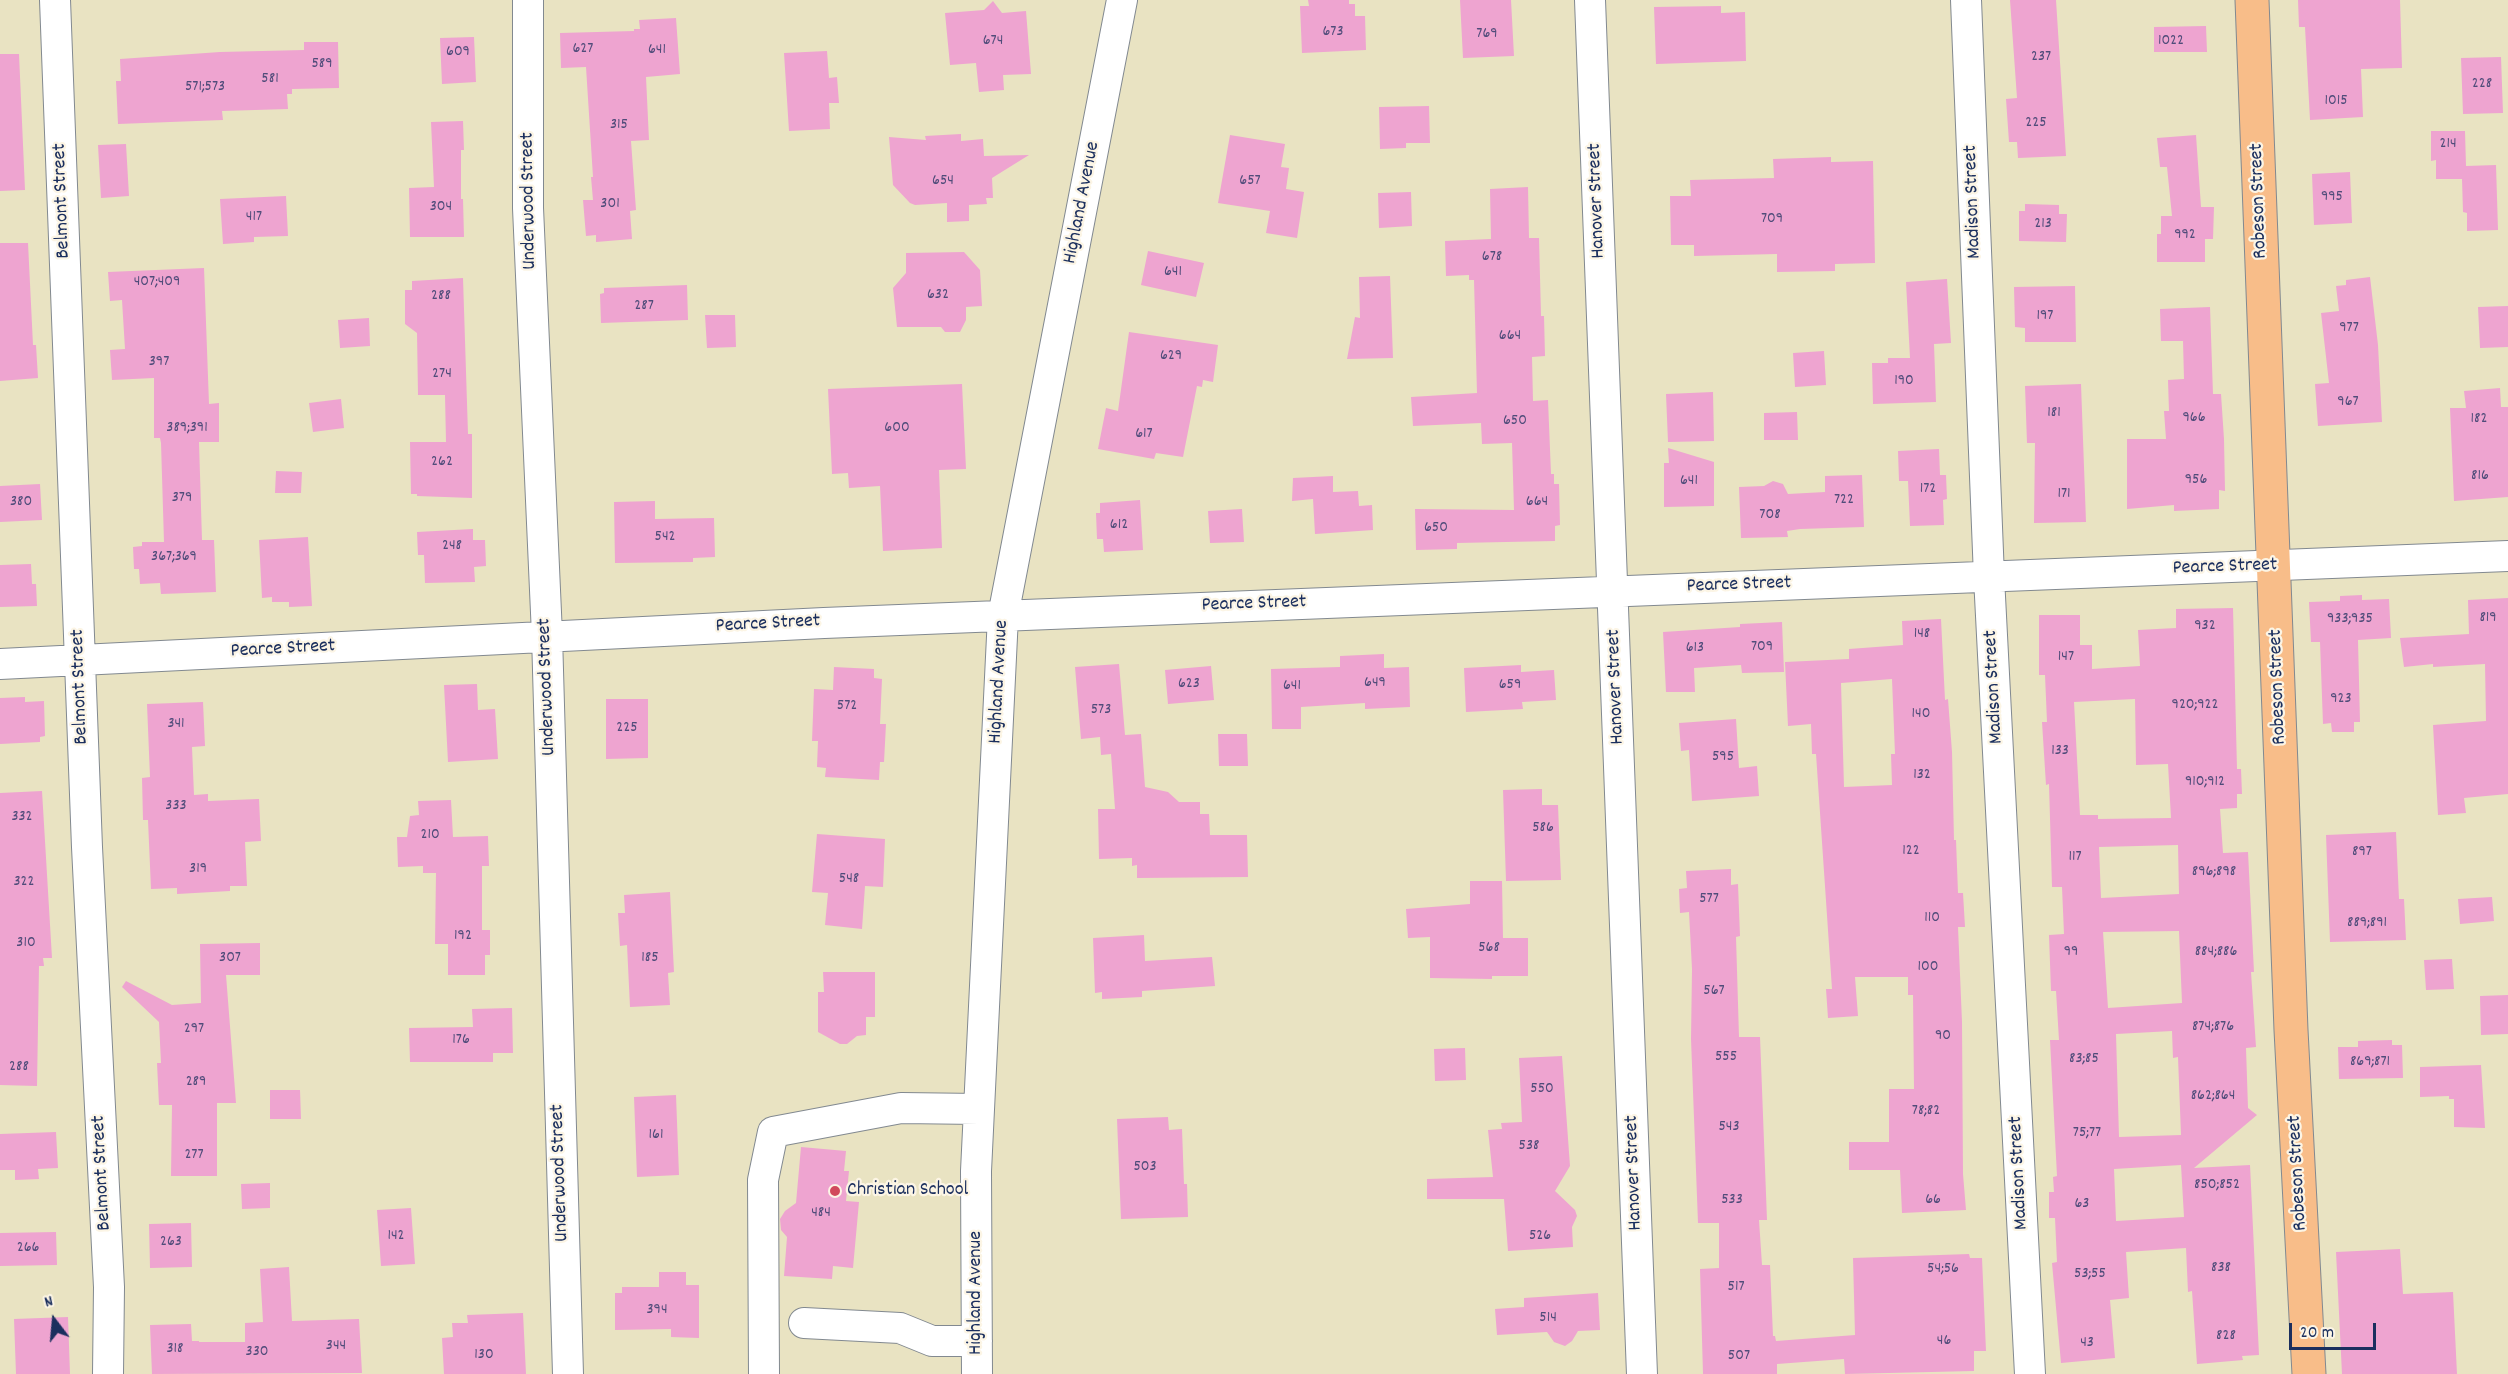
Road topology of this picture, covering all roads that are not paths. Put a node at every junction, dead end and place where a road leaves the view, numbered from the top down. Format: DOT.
graph roads {
  1 [pos="56,0"];
  2 [pos="528,0"];
  3 [pos="1122,0"];
  4 [pos="1590,0"];
  5 [pos="1966,0"];
  6 [pos="2252,0"];
  7 [pos="2508,556"];
  8 [pos="2275,566"];
  9 [pos="1989,577"];
  10 [pos="1614,591"];
  11 [pos="1003,616"];
  12 [pos="547,635"];
  13 [pos="80,660"];
  14 [pos="0,664"];
  15 [pos="979,1109"];
  16 [pos="804,1323"];
  17 [pos="977,1341"];
  18 [pos="108,1374"];
  19 [pos="568,1374"];
  20 [pos="764,1374"];
  21 [pos="977,1374"];
  22 [pos="1642,1374"];
  23 [pos="2030,1374"];
  24 [pos="2309,1374"];
  1 -- 13 [label="street, Belmont Street"];
  2 -- 12 [label="street, Underwood Street"];
  3 -- 11 [label="street, Highland Avenue"];
  4 -- 10 [label="street, Hanover Street"];
  5 -- 9 [label="street, Madison Street"];
  6 -- 8 [label="main road, Robeson Street"];
  7 -- 8 [label="street, Pearce Street"];
  8 -- 9 [label="street, Pearce Street"];
  8 -- 24 [label="main road, Robeson Street"];
  9 -- 10 [label="street, Pearce Street"];
  9 -- 23 [label="street, Madison Street"];
  10 -- 11 [label="street, Pearce Street"];
  10 -- 22 [label="street, Hanover Street"];
  11 -- 12 [label="street, Pearce Street"];
  11 -- 15 [label="street, Highland Avenue"];
  12 -- 13 [label="street, Pearce Street"];
  12 -- 19 [label="street, Underwood Street"];
  13 -- 14 [label="street, Pearce Street"];
  13 -- 18 [label="street, Belmont Street"];
  15 -- 17 [label="street, Highland Avenue"];
  15 -- 20 [label="street"];
  16 -- 17 [label="street"];
  17 -- 21 [label="street, Highland Avenue"];
}
